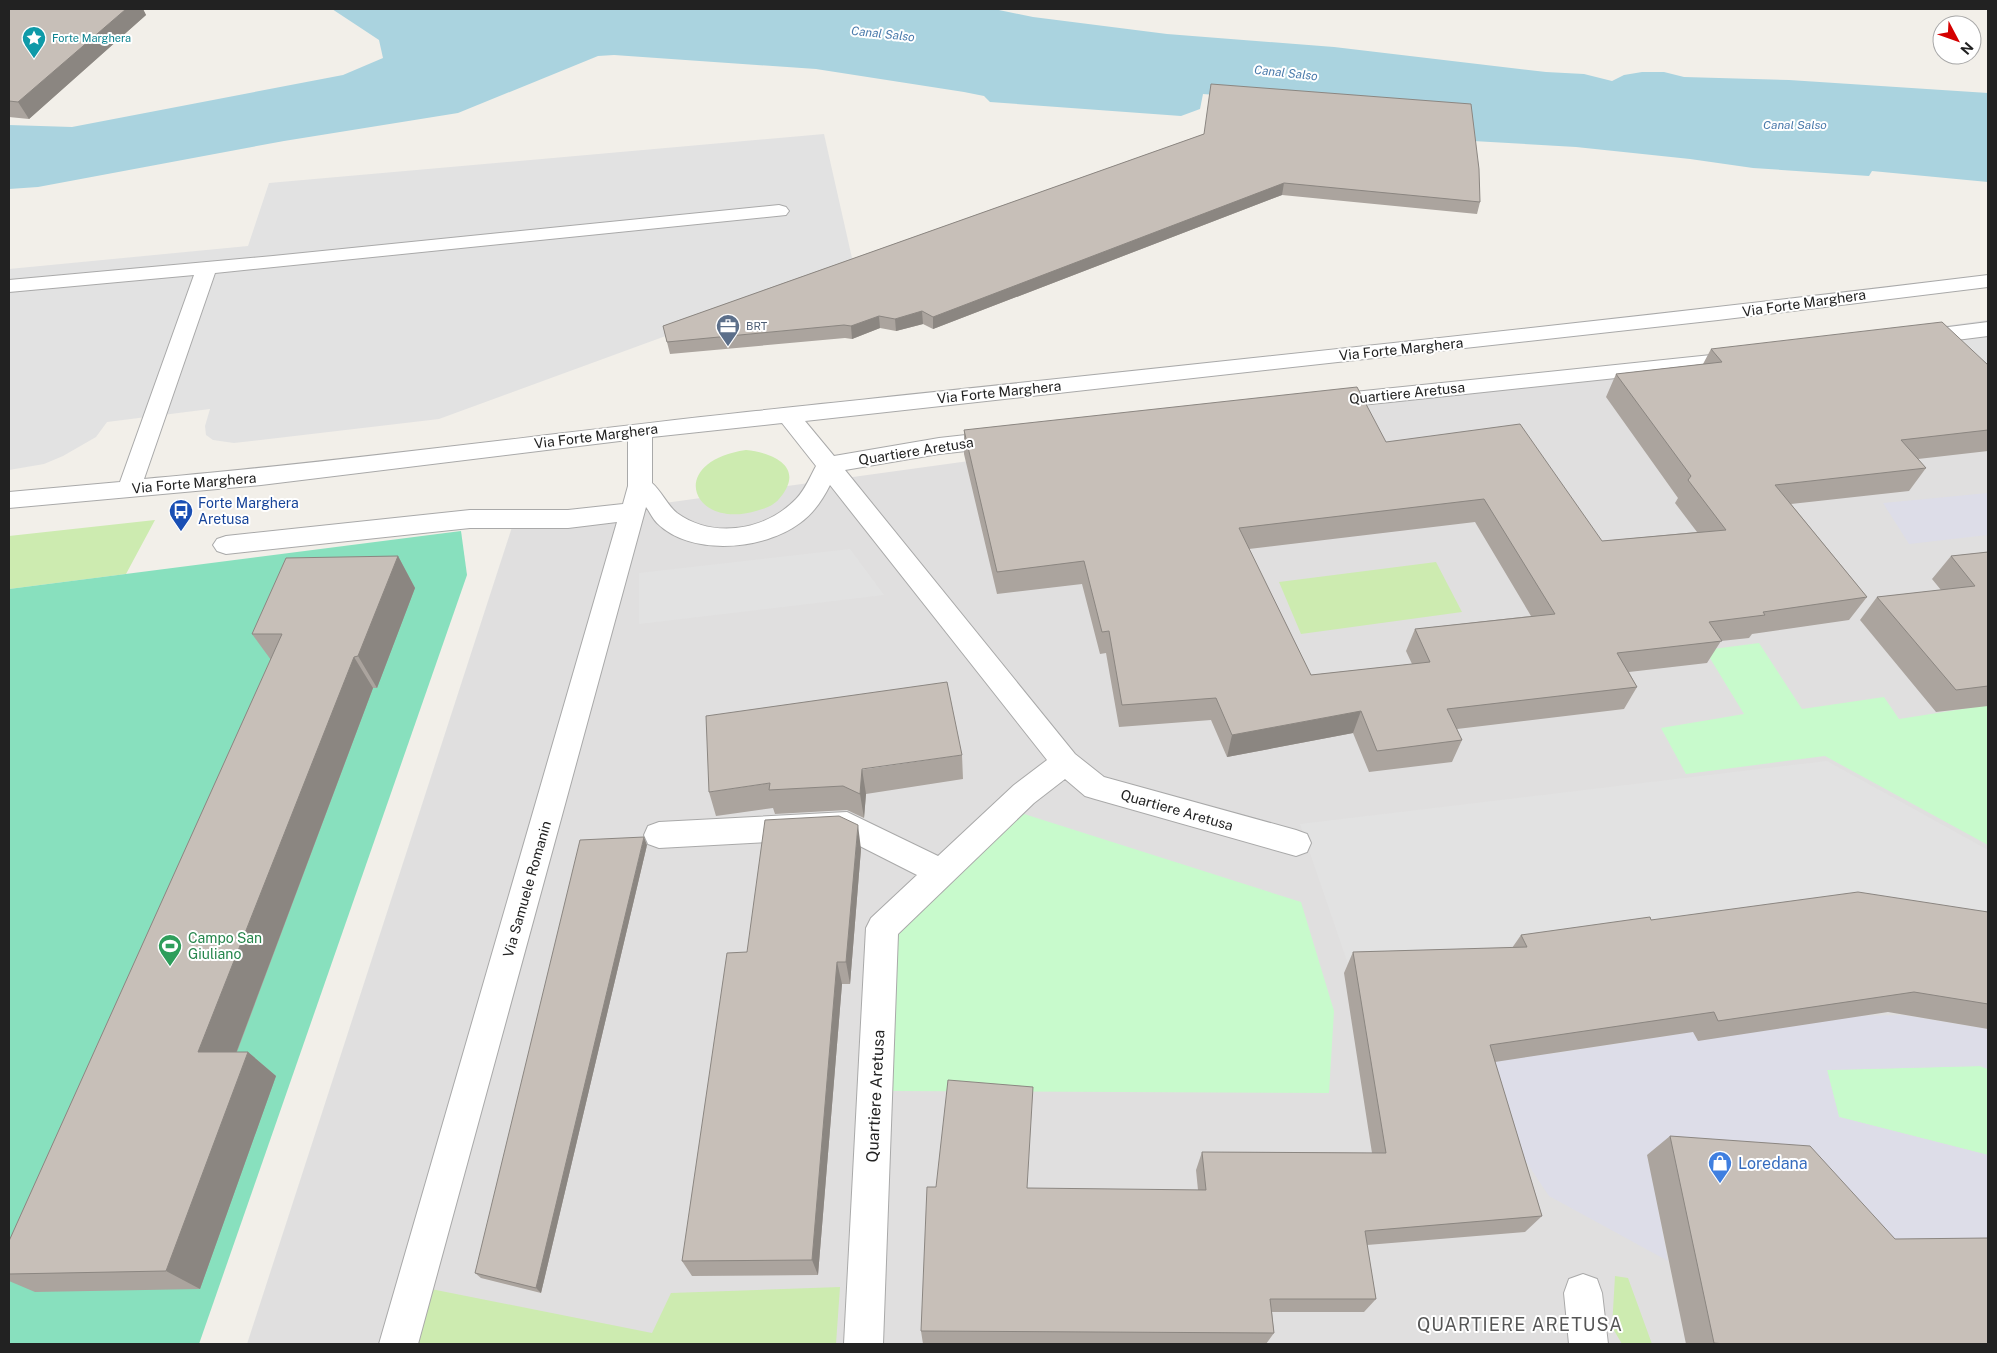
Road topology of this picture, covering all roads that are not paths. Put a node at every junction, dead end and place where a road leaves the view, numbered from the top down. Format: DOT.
graph roads {
  1 [pos="779,211"];
  2 [pos="207,268"];
  3 [pos="1988,281"];
  4 [pos="9,286"];
  5 [pos="1988,329"];
  6 [pos="1896,340"];
  7 [pos="1760,356"];
  8 [pos="1304,404"];
  9 [pos="788,416"];
  10 [pos="640,431"];
  11 [pos="1028,436"];
  12 [pos="828,465"];
  13 [pos="129,489"];
  14 [pos="636,499"];
  15 [pos="9,500"];
  16 [pos="226,545"];
  17 [pos="1065,762"];
  18 [pos="659,836"];
  19 [pos="1296,843"];
  20 [pos="941,872"];
  21 [pos="1582,1293"];
  22 [pos="398,1344"];
  23 [pos="864,1344"];
  24 [pos="1589,1344"];
  1 -- 2 [label="street"];
  2 -- 4 [label="street"];
  2 -- 13 [label="street"];
  3 -- 9 [label="street, Via Forte Marghera"];
  5 -- 6 [label="street"];
  7 -- 8 [label="street, Quartiere Aretusa"];
  9 -- 10 [label="street, Via Forte Marghera"];
  9 -- 12 [label="street, Quartiere Aretusa"];
  10 -- 13 [label="street, Via Forte Marghera"];
  10 -- 14 [label="street, Via Samuele Romanin"];
  11 -- 12 [label="street, Quartiere Aretusa"];
  12 -- 14 [label="street"];
  12 -- 17 [label="street, Quartiere Aretusa"];
  13 -- 15 [label="street, Via Forte Marghera"];
  14 -- 16 [label="street"];
  14 -- 22 [label="street, Via Samuele Romanin"];
  17 -- 19 [label="street, Quartiere Aretusa"];
  17 -- 20 [label="street, Quartiere Aretusa"];
  18 -- 20 [label="street"];
  20 -- 23 [label="street, Quartiere Aretusa"];
  21 -- 24 [label="street"];
}
